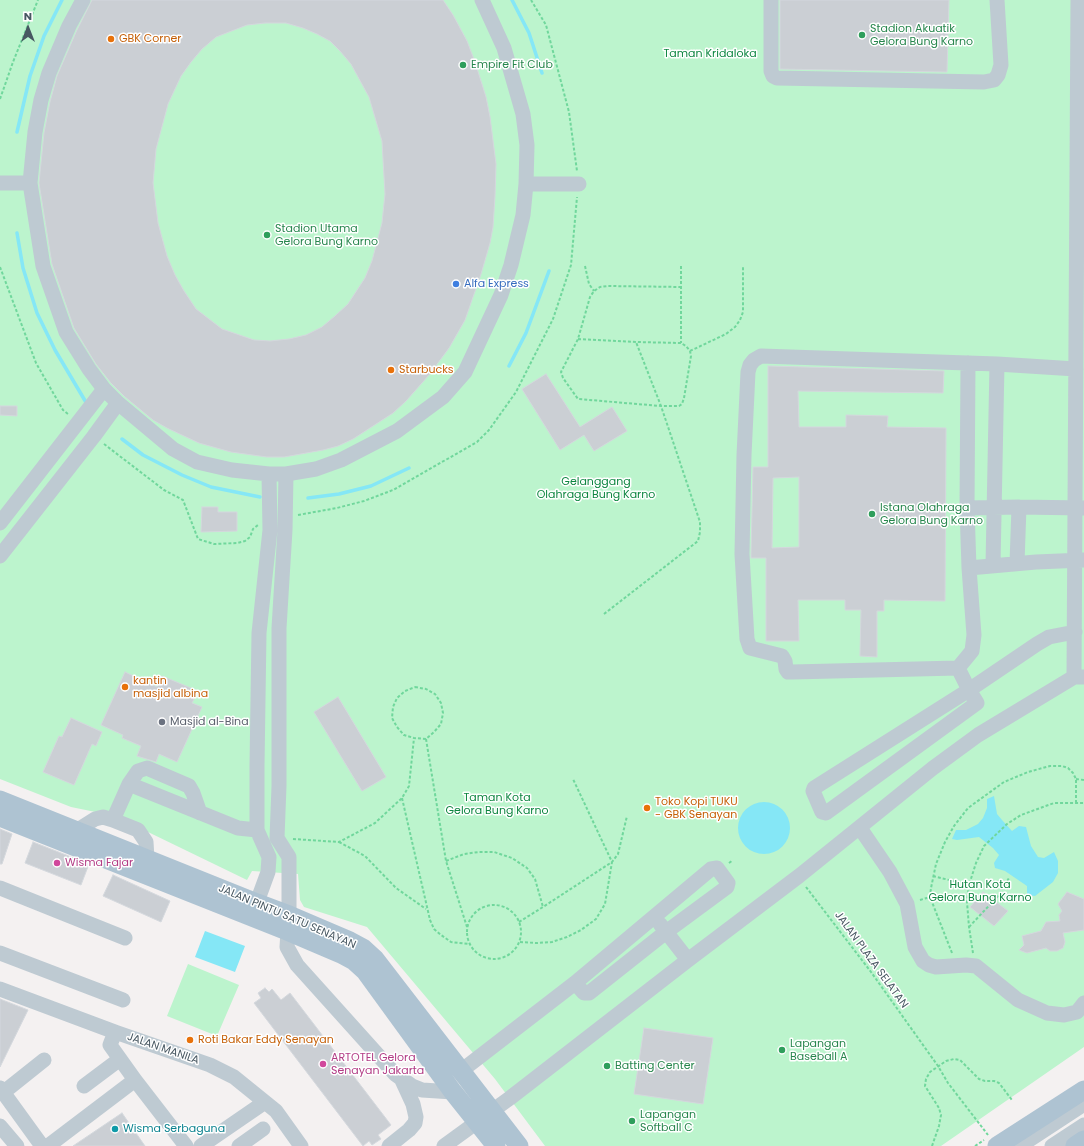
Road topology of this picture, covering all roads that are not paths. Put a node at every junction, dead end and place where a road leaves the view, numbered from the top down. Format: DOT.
graph roads {
  1 [pos="83,0"];
  2 [pos="482,0"];
  3 [pos="771,0"];
  4 [pos="998,0"];
  5 [pos="1078,0"];
  6 [pos="0,183"];
  7 [pos="30,183"];
  8 [pos="526,184"];
  9 [pos="579,184"];
  10 [pos="968,363"];
  11 [pos="998,364"];
  12 [pos="1076,369"];
  13 [pos="104,388"];
  14 [pos="118,403"];
  15 [pos="75,427"];
  16 [pos="90,441"];
  17 [pos="269,474"];
  18 [pos="286,474"];
  19 [pos="1019,507"];
  20 [pos="967,508"];
  21 [pos="995,508"];
  22 [pos="1080,508"];
  23 [pos="0,523"];
  24 [pos="285,524"];
  25 [pos="270,526"];
  26 [pos="0,556"];
  27 [pos="1080,560"];
  28 [pos="1017,563"];
  29 [pos="993,565"];
  30 [pos="969,568"];
  31 [pos="279,628"];
  32 [pos="1075,632"];
  33 [pos="259,633"];
  34 [pos="958,668"];
  35 [pos="1079,677"];
  36 [pos="969,690"];
  37 [pos="129,784"];
  38 [pos="0,800"];
  39 [pos="200,813"];
  40 [pos="0,817"];
  41 [pos="113,820"];
  42 [pos="860,828"];
  43 [pos="76,830"];
  44 [pos="257,830"];
  45 [pos="147,859"];
  46 [pos="0,888"];
  47 [pos="254,910"];
  48 [pos="654,918"];
  49 [pos="288,923"];
  50 [pos="666,932"];
  51 [pos="125,938"];
  52 [pos="0,953"];
  53 [pos="688,960"];
  54 [pos="575,983"];
  55 [pos="0,989"];
  56 [pos="123,1000"];
  57 [pos="1084,1003"];
  58 [pos="115,1032"];
  59 [pos="120,1059"];
  60 [pos="44,1060"];
  61 [pos="461,1071"];
  62 [pos="400,1077"];
  63 [pos="135,1080"];
  64 [pos="84,1086"];
  65 [pos="2,1090"];
  66 [pos="1084,1090"];
  67 [pos="453,1092"];
  68 [pos="265,1102"];
  69 [pos="1080,1106"];
  70 [pos="492,1111"];
  71 [pos="476,1122"];
  72 [pos="1084,1125"];
  73 [pos="0,1126"];
  74 [pos="263,1129"];
  75 [pos="1084,1140"];
  76 [pos="993,1141"];
  77 [pos="18,1146"];
  78 [pos="42,1146"];
  79 [pos="48,1146"];
  80 [pos="186,1146"];
  81 [pos="202,1146"];
  82 [pos="239,1146"];
  83 [pos="301,1146"];
  84 [pos="390,1146"];
  85 [pos="444,1146"];
  86 [pos="496,1146"];
  87 [pos="519,1146"];
  88 [pos="1020,1146"];
  89 [pos="1052,1146"];
  90 [pos="1075,1146"];
  1 -- 7 [label="street"];
  2 -- 8 [label="street"];
  3 -- 4 [label="street"];
  5 -- 12 [label="street"];
  6 -- 7 [label="street"];
  7 -- 13 [label="street"];
  8 -- 9 [label="street"];
  8 -- 18 [label="street"];
  10 -- 11 [label="street"];
  10 -- 20 [label="street"];
  10 -- 34 [label="street"];
  11 -- 12 [label="street"];
  11 -- 21 [label="street"];
  12 -- 22 [label="street"];
  13 -- 14 [label="street"];
  13 -- 15 [label="street"];
  14 -- 16 [label="street"];
  14 -- 17 [label="street"];
  15 -- 16 [label="street"];
  15 -- 23 [label="street"];
  16 -- 26 [label="street"];
  17 -- 18 [label="street"];
  17 -- 25 [label="street"];
  18 -- 24 [label="street"];
  19 -- 21 [label="street"];
  19 -- 22 [label="street"];
  19 -- 28 [label="street"];
  20 -- 21 [label="street"];
  20 -- 30 [label="street"];
  21 -- 29 [label="street"];
  22 -- 27 [label="street"];
  24 -- 25 [label="street"];
  24 -- 31 [label="street"];
  25 -- 33 [label="street"];
  27 -- 28 [label="street"];
  27 -- 32 [label="street"];
  28 -- 29 [label="street"];
  29 -- 30 [label="street"];
  30 -- 34 [label="street"];
  31 -- 33 [label="street"];
  31 -- 49 [label="street"];
  32 -- 35 [label="street"];
  32 -- 36 [label="street"];
  33 -- 44 [label="street"];
  34 -- 36 [label="street"];
  35 -- 42 [label="street"];
  36 -- 36 [label="street"];
  37 -- 39 [label="street"];
  37 -- 39 [label="street"];
  37 -- 41 [label="street"];
  38 -- 43 [label="main road, JALAN PINTU SATU SENAYAN"];
  39 -- 44 [label="street"];
  40 -- 47 [label="main road, JALAN PINTU SATU SENAYAN"];
  41 -- 43 [label="street"];
  41 -- 45 [label="street"];
  42 -- 53 [label="street"];
  42 -- 57 [label="street"];
  43 -- 45 [label="main road, JALAN PINTU SATU SENAYAN"];
  44 -- 47 [label="street"];
  45 -- 47 [label="main road, JALAN PINTU SATU SENAYAN"];
  46 -- 51 [label="street"];
  47 -- 49 [label="main road, JALAN PINTU SATU SENAYAN"];
  48 -- 50 [label="street"];
  48 -- 50 [label="street"];
  48 -- 54 [label="street"];
  49 -- 61 [label="main road, JALAN PINTU SATU SENAYAN"];
  49 -- 62 [label="street"];
  49 -- 67 [label="main road, JALAN PINTU SATU SENAYAN"];
  50 -- 53 [label="street"];
  50 -- 54 [label="street"];
  52 -- 56 [label="street"];
  53 -- 70 [label="street"];
  54 -- 61 [label="street"];
  55 -- 58 [label="street, JALAN MANILA"];
  58 -- 59 [label="street"];
  58 -- 68 [label="street, JALAN MANILA"];
  59 -- 63 [label="street"];
  59 -- 64 [label="street"];
  60 -- 65 [label="street"];
  61 -- 70 [label="main road, JALAN PINTU SATU SENAYAN"];
  62 -- 67 [label="street"];
  62 -- 84 [label="street"];
  63 -- 79 [label="street"];
  63 -- 80 [label="street"];
  65 -- 78 [label="street"];
  66 -- 76 [label="main road"];
  67 -- 71 [label="main road, JALAN PINTU SATU SENAYAN"];
  68 -- 81 [label="street"];
  68 -- 83 [label="street, JALAN MANILA"];
  69 -- 88 [label="street"];
  70 -- 71 [label="street"];
  70 -- 87 [label="main road, JALAN PINTU SATU SENAYAN"];
  71 -- 85 [label="street"];
  71 -- 86 [label="main road, JALAN PINTU SATU SENAYAN"];
  72 -- 89 [label="street"];
  73 -- 77 [label="street"];
  74 -- 82 [label="street"];
  75 -- 90 [label="main road"];
}
